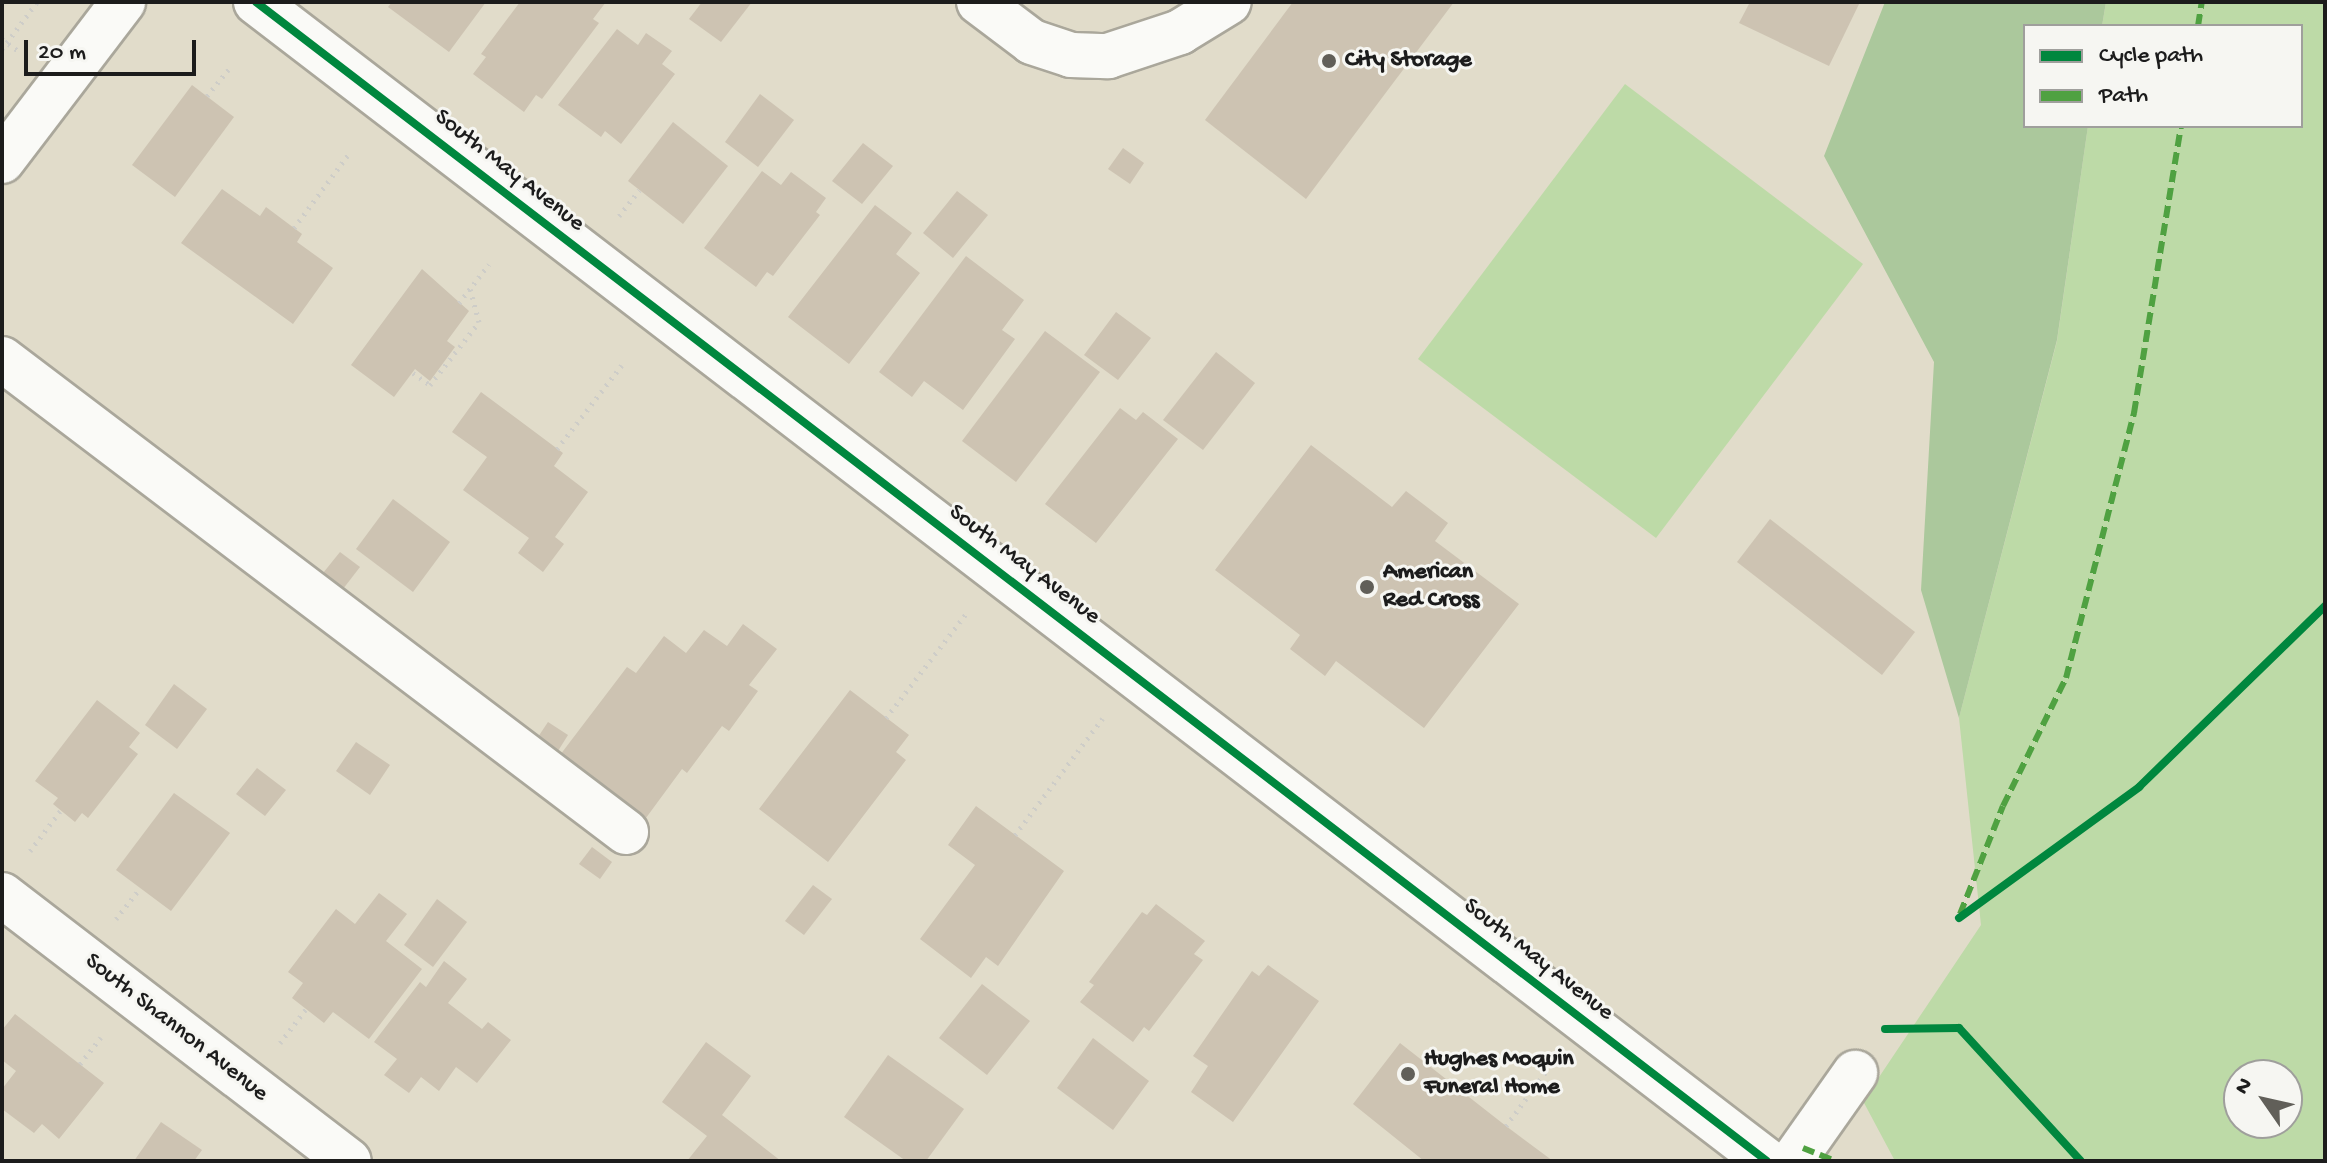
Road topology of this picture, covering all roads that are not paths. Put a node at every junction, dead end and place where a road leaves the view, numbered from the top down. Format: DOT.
graph roads {
  1 [pos="123,2"];
  2 [pos="256,2"];
  3 [pos="979,2"];
  4 [pos="1229,2"];
  5 [pos="2,161"];
  6 [pos="2,359"];
  7 [pos="626,832"];
  8 [pos="2,895"];
  9 [pos="1855,1073"];
  10 [pos="349,1161"];
  11 [pos="1767,1161"];
  12 [pos="1793,1161"];
  1 -- 5 [label="street"];
  2 -- 11 [label="street, South May Avenue"];
  3 -- 4 [label="street"];
  6 -- 7 [label="street"];
  8 -- 10 [label="street, South Shannon Avenue"];
  9 -- 12 [label="street"];
}
